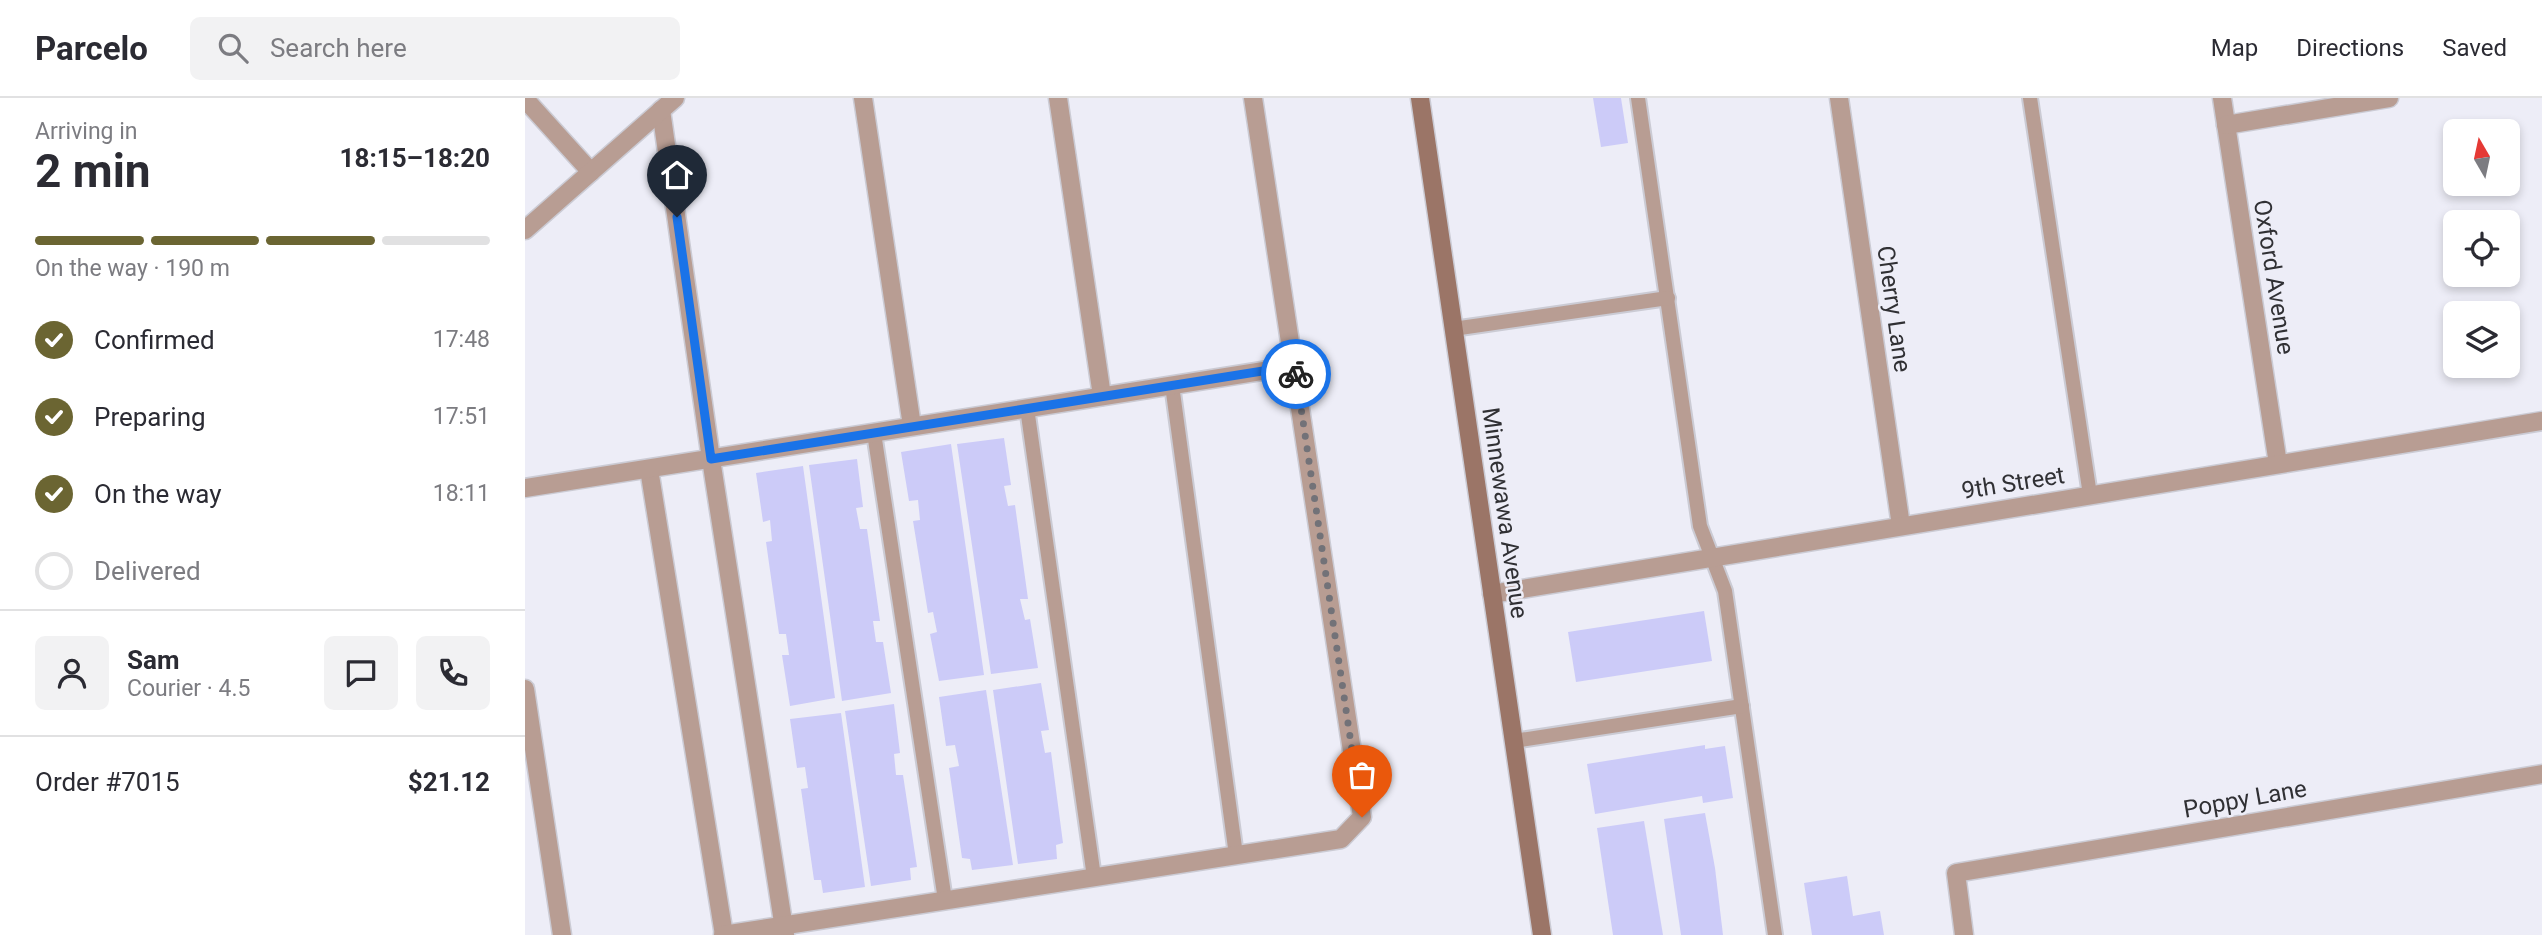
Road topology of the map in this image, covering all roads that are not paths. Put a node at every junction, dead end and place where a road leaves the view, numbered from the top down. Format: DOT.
graph roads {
  1 [pos="863,98"];
  2 [pos="1058,98"];
  3 [pos="1253,98"];
  4 [pos="1420,98"];
  5 [pos="1637,98"];
  6 [pos="1839,98"];
  7 [pos="2030,98"];
  8 [pos="2222,98"];
  9 [pos="2389,98"];
  10 [pos="525,99"];
  11 [pos="668,104"];
  12 [pos="2226,125"];
  13 [pos="591,172"];
  14 [pos="525,230"];
  15 [pos="1668,298"];
  16 [pos="1453,328"];
  17 [pos="1294,366"];
  18 [pos="1172,385"];
  19 [pos="1102,396"];
  20 [pos="1027,408"];
  21 [pos="2542,421"];
  22 [pos="912,426"];
  23 [pos="874,433"];
  24 [pos="711,459"];
  25 [pos="2278,464"];
  26 [pos="649,468"];
  27 [pos="525,488"];
  28 [pos="2090,495"];
  29 [pos="1901,526"];
  30 [pos="1711,557"];
  31 [pos="1492,594"];
  32 [pos="525,689"];
  33 [pos="1742,706"];
  34 [pos="1514,741"];
  35 [pos="2542,774"];
  36 [pos="1236,855"];
  37 [pos="1094,877"];
  38 [pos="945,900"];
  39 [pos="784,930"];
  40 [pos="562,935"];
  41 [pos="724,935"];
  42 [pos="1542,935"];
  43 [pos="1775,935"];
  44 [pos="1965,935"];
  1 -- 22 [label="street"];
  2 -- 19 [label="street"];
  3 -- 17 [label="street"];
  4 -- 16 [label="main road, Minnewawa Avenue"];
  5 -- 15 [label="lane"];
  6 -- 29 [label="street, Cherry Lane"];
  7 -- 28 [label="lane"];
  8 -- 12 [label="street, Oxford Avenue"];
  9 -- 12 [label="street"];
  10 -- 13 [label="street"];
  11 -- 13 [label="street"];
  11 -- 24 [label="street"];
  12 -- 25 [label="street, Oxford Avenue"];
  13 -- 14 [label="street"];
  15 -- 16 [label="lane"];
  15 -- 30 [label="lane"];
  16 -- 31 [label="main road, Minnewawa Avenue"];
  17 -- 18 [label="street"];
  17 -- 36 [label="street"];
  18 -- 19 [label="street"];
  18 -- 36 [label="lane"];
  19 -- 20 [label="street"];
  20 -- 22 [label="street"];
  20 -- 37 [label="lane"];
  21 -- 25 [label="street, 9th Street"];
  22 -- 23 [label="street"];
  23 -- 24 [label="street"];
  23 -- 38 [label="lane"];
  24 -- 26 [label="street"];
  24 -- 39 [label="street"];
  25 -- 28 [label="street, 9th Street"];
  26 -- 27 [label="street"];
  26 -- 41 [label="street"];
  28 -- 29 [label="street, 9th Street"];
  29 -- 30 [label="street, 9th Street"];
  30 -- 31 [label="street, 9th Street"];
  30 -- 33 [label="lane"];
  31 -- 34 [label="main road, Minnewawa Avenue"];
  32 -- 40 [label="street"];
  33 -- 34 [label="lane"];
  33 -- 43 [label="lane"];
  34 -- 42 [label="main road, Minnewawa Avenue"];
  35 -- 44 [label="street, Poppy Lane"];
  36 -- 37 [label="street"];
  37 -- 38 [label="street"];
  38 -- 39 [label="street"];
  39 -- 41 [label="street"];
}
